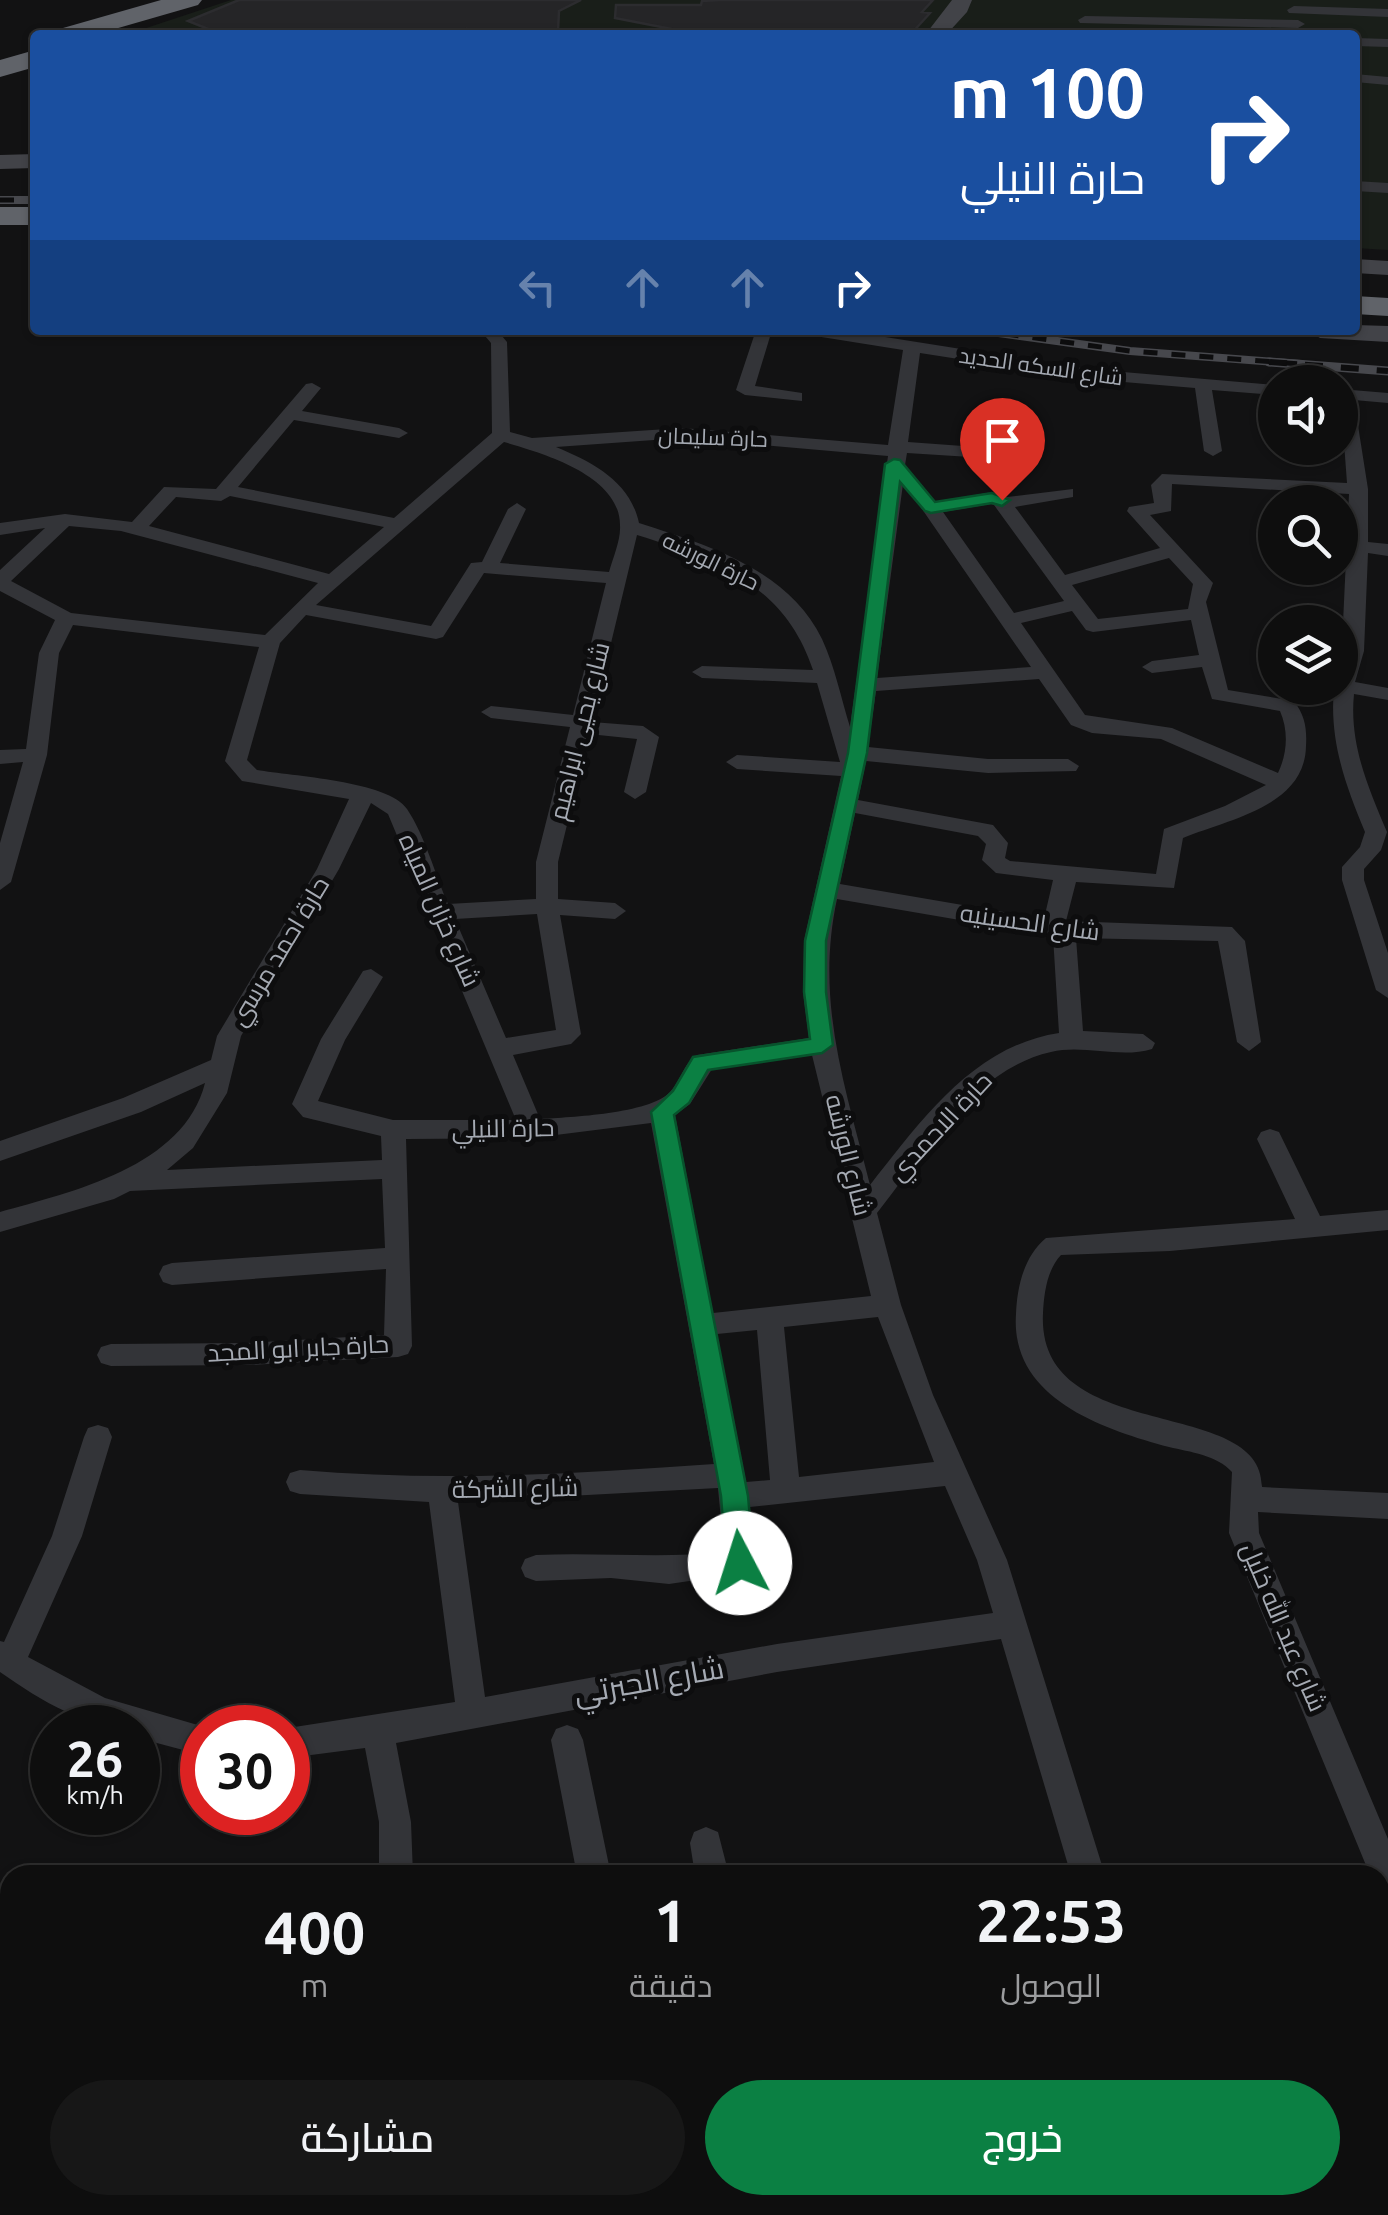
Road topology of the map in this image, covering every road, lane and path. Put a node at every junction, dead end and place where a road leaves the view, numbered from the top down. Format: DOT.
graph roads {
  1 [pos="190,0"];
  2 [pos="962,0"];
  3 [pos="220,2"];
  4 [pos="1388,13"];
  5 [pos="1296,17"];
  6 [pos="83,30"];
  7 [pos="127,30"];
  8 [pos="940,30"];
  9 [pos="1090,30"];
  10 [pos="1360,42"];
  11 [pos="1388,43"];
  12 [pos="30,44"];
  13 [pos="0,53"];
  14 [pos="30,59"];
  15 [pos="0,68"];
  16 [pos="1360,78"];
  17 [pos="1388,81"];
  18 [pos="0,152"];
  19 [pos="30,152"];
  20 [pos="30,160"];
  21 [pos="0,162"];
  22 [pos="1360,186"];
  23 [pos="1388,188"];
  24 [pos="0,216"];
  25 [pos="30,216"];
  26 [pos="0,234"];
  27 [pos="30,234"];
  28 [pos="1360,266"];
  29 [pos="1388,268"];
  30 [pos="1360,286"];
  31 [pos="1388,288"];
  32 [pos="1360,305"];
  33 [pos="1388,307"];
  34 [pos="1360,332"];
  35 [pos="1388,334"];
  36 [pos="493,335"];
  37 [pos="762,335"];
  38 [pos="839,335"];
  39 [pos="912,347"];
  40 [pos="1204,385"];
  41 [pos="312,388"];
  42 [pos="1258,389"];
  43 [pos="1358,396"];
  44 [pos="796,397"];
  45 [pos="1388,398"];
  46 [pos="290,414"];
  47 [pos="399,432"];
  48 [pos="501,435"];
  49 [pos="530,443"];
  50 [pos="1213,451"];
  51 [pos="895,454"];
  52 [pos="1032,456"];
  53 [pos="1355,465"];
  54 [pos="1359,488"];
  55 [pos="225,490"];
  56 [pos="1066,493"];
  57 [pos="1004,503"];
  58 [pos="931,508"];
  59 [pos="516,509"];
  60 [pos="65,520"];
  61 [pos="398,524"];
  62 [pos="630,526"];
  63 [pos="0,528"];
  64 [pos="137,528"];
  65 [pos="1359,546"];
  66 [pos="1388,550"];
  67 [pos="1172,551"];
  68 [pos="488,568"];
  69 [pos="617,578"];
  70 [pos="332,581"];
  71 [pos="0,582"];
  72 [pos="1060,582"];
  73 [pos="1076,604"];
  74 [pos="1356,605"];
  75 [pos="301,608"];
  76 [pos="1200,613"];
  77 [pos="66,618"];
  78 [pos="1008,620"];
  79 [pos="270,642"];
  80 [pos="1210,660"];
  81 [pos="1152,667"];
  82 [pos="702,672"];
  83 [pos="1046,672"];
  84 [pos="823,677"];
  85 [pos="866,685"];
  86 [pos="1358,689"];
  87 [pos="1388,694"];
  88 [pos="1340,705"];
  89 [pos="490,712"];
  90 [pos="582,724"];
  91 [pos="36,755"];
  92 [pos="0,757"];
  93 [pos="738,762"];
  94 [pos="856,762"];
  95 [pos="1068,766"];
  96 [pos="1281,784"];
  97 [pos="635,792"];
  98 [pos="362,794"];
  99 [pos="847,805"];
  100 [pos="1066,875"];
  101 [pos="0,882"];
  102 [pos="825,889"];
  103 [pos="547,906"];
  104 [pos="616,911"];
  105 [pos="441,912"];
  106 [pos="1058,928"];
  107 [pos="371,978"];
  108 [pos="1388,990"];
  109 [pos="1072,1040"];
  110 [pos="1249,1042"];
  111 [pos="1143,1043"];
  112 [pos="822,1045"];
  113 [pos="501,1048"];
  114 [pos="224,1064"];
  115 [pos="662,1112"];
  116 [pos="394,1129"];
  117 [pos="532,1129"];
  118 [pos="1270,1138"];
  119 [pos="0,1152"];
  120 [pos="395,1169"];
  121 [pos="129,1182"];
  122 [pos="864,1211"];
  123 [pos="1388,1220"];
  124 [pos="0,1222"];
  125 [pos="1311,1224"];
  126 [pos="399,1258"];
  127 [pos="172,1274"];
  128 [pos="887,1306"];
  129 [pos="769,1318"];
  130 [pos="701,1325"];
  131 [pos="111,1355"];
  132 [pos="98,1437"];
  133 [pos="951,1472"];
  134 [pos="300,1482"];
  135 [pos="732,1486"];
  136 [pos="442,1490"];
  137 [pos="786,1490"];
  138 [pos="1245,1498"];
  139 [pos="1388,1506"];
  140 [pos="536,1568"];
  141 [pos="1012,1624"];
  142 [pos="5,1658"];
  143 [pos="472,1713"];
  144 [pos="378,1731"];
  145 [pos="180,1735"];
  146 [pos="567,1740"];
  147 [pos="310,1741"];
  148 [pos="396,1865"];
  149 [pos="592,1865"];
  150 [pos="1085,1865"];
  151 [pos="1383,1865"];
  1 -- 6 [label="highway"];
  2 -- 8 [label="street"];
  3 -- 7 [label="highway"];
  4 -- 5 [label="street"];
  5 -- 9 [label="street"];
  10 -- 11 [label="street"];
  12 -- 13 [label="highway"];
  14 -- 15 [label="highway"];
  16 -- 17 [label="street"];
  18 -- 19 [label="street"];
  20 -- 21 [label="street"];
  22 -- 23 [label="street"];
  24 -- 25 [label="highway"];
  26 -- 27 [label="highway"];
  28 -- 29 [label="street"];
  30 -- 31 [label="highway"];
  32 -- 33 [label="highway"];
  34 -- 35 [label="street"];
  36 -- 48 [label="street"];
  37 -- 44 [label="street"];
  38 -- 39 [label="street, شارع السكه الحديد"];
  39 -- 40 [label="street, شارع السكه الحديد"];
  39 -- 51 [label="street, شارع الورشه"];
  40 -- 42 [label="street, شارع السكه الحديد"];
  40 -- 50 [label="street"];
  41 -- 46 [label="street"];
  43 -- 45 [label="street"];
  46 -- 47 [label="street"];
  46 -- 55 [label="street"];
  48 -- 49 [label="street"];
  48 -- 61 [label="street, شارع خزان المياه"];
  49 -- 51 [label="street, حارة سليمان"];
  49 -- 62 [label="street"];
  51 -- 52 [label="street, حارة سليمان"];
  51 -- 58 [label="street"];
  51 -- 85 [label="street, شارع الورشه"];
  53 -- 54 [label="street"];
  54 -- 65 [label="street"];
  54 -- 67 [label="street"];
  55 -- 61 [label="street"];
  55 -- 64 [label="street"];
  56 -- 57 [label="street"];
  57 -- 58 [label="street"];
  57 -- 72 [label="street"];
  58 -- 78 [label="street"];
  59 -- 68 [label="street"];
  60 -- 63 [label="street"];
  60 -- 64 [label="street"];
  60 -- 71 [label="street"];
  61 -- 70 [label="street, شارع خزان المياه"];
  62 -- 69 [label="street, شارع يحيى ابراهيم"];
  62 -- 84 [label="street, حارة الورشه"];
  64 -- 70 [label="street"];
  65 -- 66 [label="street"];
  65 -- 74 [label="street"];
  67 -- 72 [label="street"];
  67 -- 76 [label="street"];
  68 -- 69 [label="street"];
  68 -- 75 [label="street"];
  69 -- 90 [label="street, شارع يحيى ابراهيم"];
  70 -- 75 [label="street, شارع خزان المياه"];
  71 -- 77 [label="street"];
  72 -- 73 [label="street"];
  73 -- 76 [label="street"];
  73 -- 78 [label="street"];
  75 -- 79 [label="street, شارع خزان المياه"];
  76 -- 80 [label="street"];
  77 -- 79 [label="street"];
  77 -- 91 [label="street"];
  78 -- 83 [label="street"];
  79 -- 98 [label="street, شارع خزان المياه"];
  80 -- 81 [label="street"];
  80 -- 96 [label="street"];
  82 -- 84 [label="street"];
  83 -- 85 [label="street"];
  83 -- 96 [label="street"];
  84 -- 94 [label="street, حارة الورشه"];
  85 -- 94 [label="street, شارع الورشه"];
  86 -- 87 [label="street"];
  88 -- 108 [label="street"];
  89 -- 90 [label="street"];
  90 -- 97 [label="street"];
  90 -- 103 [label="street, شارع يحيى ابراهيم"];
  91 -- 92 [label="street"];
  91 -- 101 [label="street"];
  93 -- 94 [label="street"];
  94 -- 95 [label="street"];
  94 -- 99 [label="street, شارع الورشه"];
  96 -- 100 [label="street"];
  98 -- 105 [label="street, شارع خزان المياه"];
  98 -- 114 [label="street, حارة احمد مرسي"];
  99 -- 100 [label="street"];
  99 -- 102 [label="street, شارع الورشه"];
  100 -- 106 [label="street"];
  102 -- 106 [label="street, شارع الحسينيه"];
  102 -- 112 [label="street, شارع الورشه"];
  103 -- 104 [label="street"];
  103 -- 105 [label="street"];
  103 -- 113 [label="street, شارع يحيى ابراهيم"];
  105 -- 113 [label="street, شارع خزان المياه"];
  106 -- 109 [label="street"];
  106 -- 110 [label="street, شارع الحسينيه"];
  107 -- 116 [label="street, حارة النيلي"];
  109 -- 111 [label="street, حارة الاحمدي"];
  109 -- 122 [label="street, حارة الاحمدي"];
  112 -- 115 [label="street"];
  112 -- 122 [label="street, شارع الورشه"];
  113 -- 117 [label="street, شارع خزان المياه"];
  114 -- 119 [label="street"];
  114 -- 121 [label="street, حارة احمد مرسي"];
  115 -- 117 [label="street, حارة النيلي"];
  115 -- 130 [label="street"];
  116 -- 117 [label="street, حارة النيلي"];
  116 -- 120 [label="street"];
  118 -- 125 [label="street"];
  120 -- 121 [label="street"];
  120 -- 126 [label="street"];
  121 -- 124 [label="street, حارة احمد مرسي"];
  122 -- 128 [label="street, شارع الورشه"];
  123 -- 125 [label="street, شارع عبد الله خليل"];
  125 -- 138 [label="street, شارع عبد الله خليل"];
  126 -- 127 [label="street"];
  126 -- 131 [label="street, حارة جابر ابو المجد"];
  128 -- 129 [label="street"];
  128 -- 133 [label="street, شارع الورشه"];
  129 -- 130 [label="street"];
  129 -- 137 [label="street"];
  130 -- 135 [label="street"];
  132 -- 142 [label="street"];
  133 -- 137 [label="street, شارع الشركة"];
  133 -- 141 [label="street, شارع الورشه"];
  134 -- 136 [label="street, شارع الشركة"];
  135 -- 136 [label="street, شارع الشركة"];
  135 -- 137 [label="street, شارع الشركة"];
  135 -- 140 [label="street"];
  136 -- 143 [label="street"];
  138 -- 139 [label="street"];
  138 -- 151 [label="street, شارع عبد الله خليل"];
  141 -- 143 [label="street, شارع الجبرتي"];
  141 -- 150 [label="street, شارع الورشه"];
  142 -- 145 [label="street"];
  143 -- 144 [label="street, شارع الجبرتي"];
  144 -- 147 [label="street, شارع الجبرتي"];
  144 -- 148 [label="street"];
  146 -- 149 [label="street"];
}
